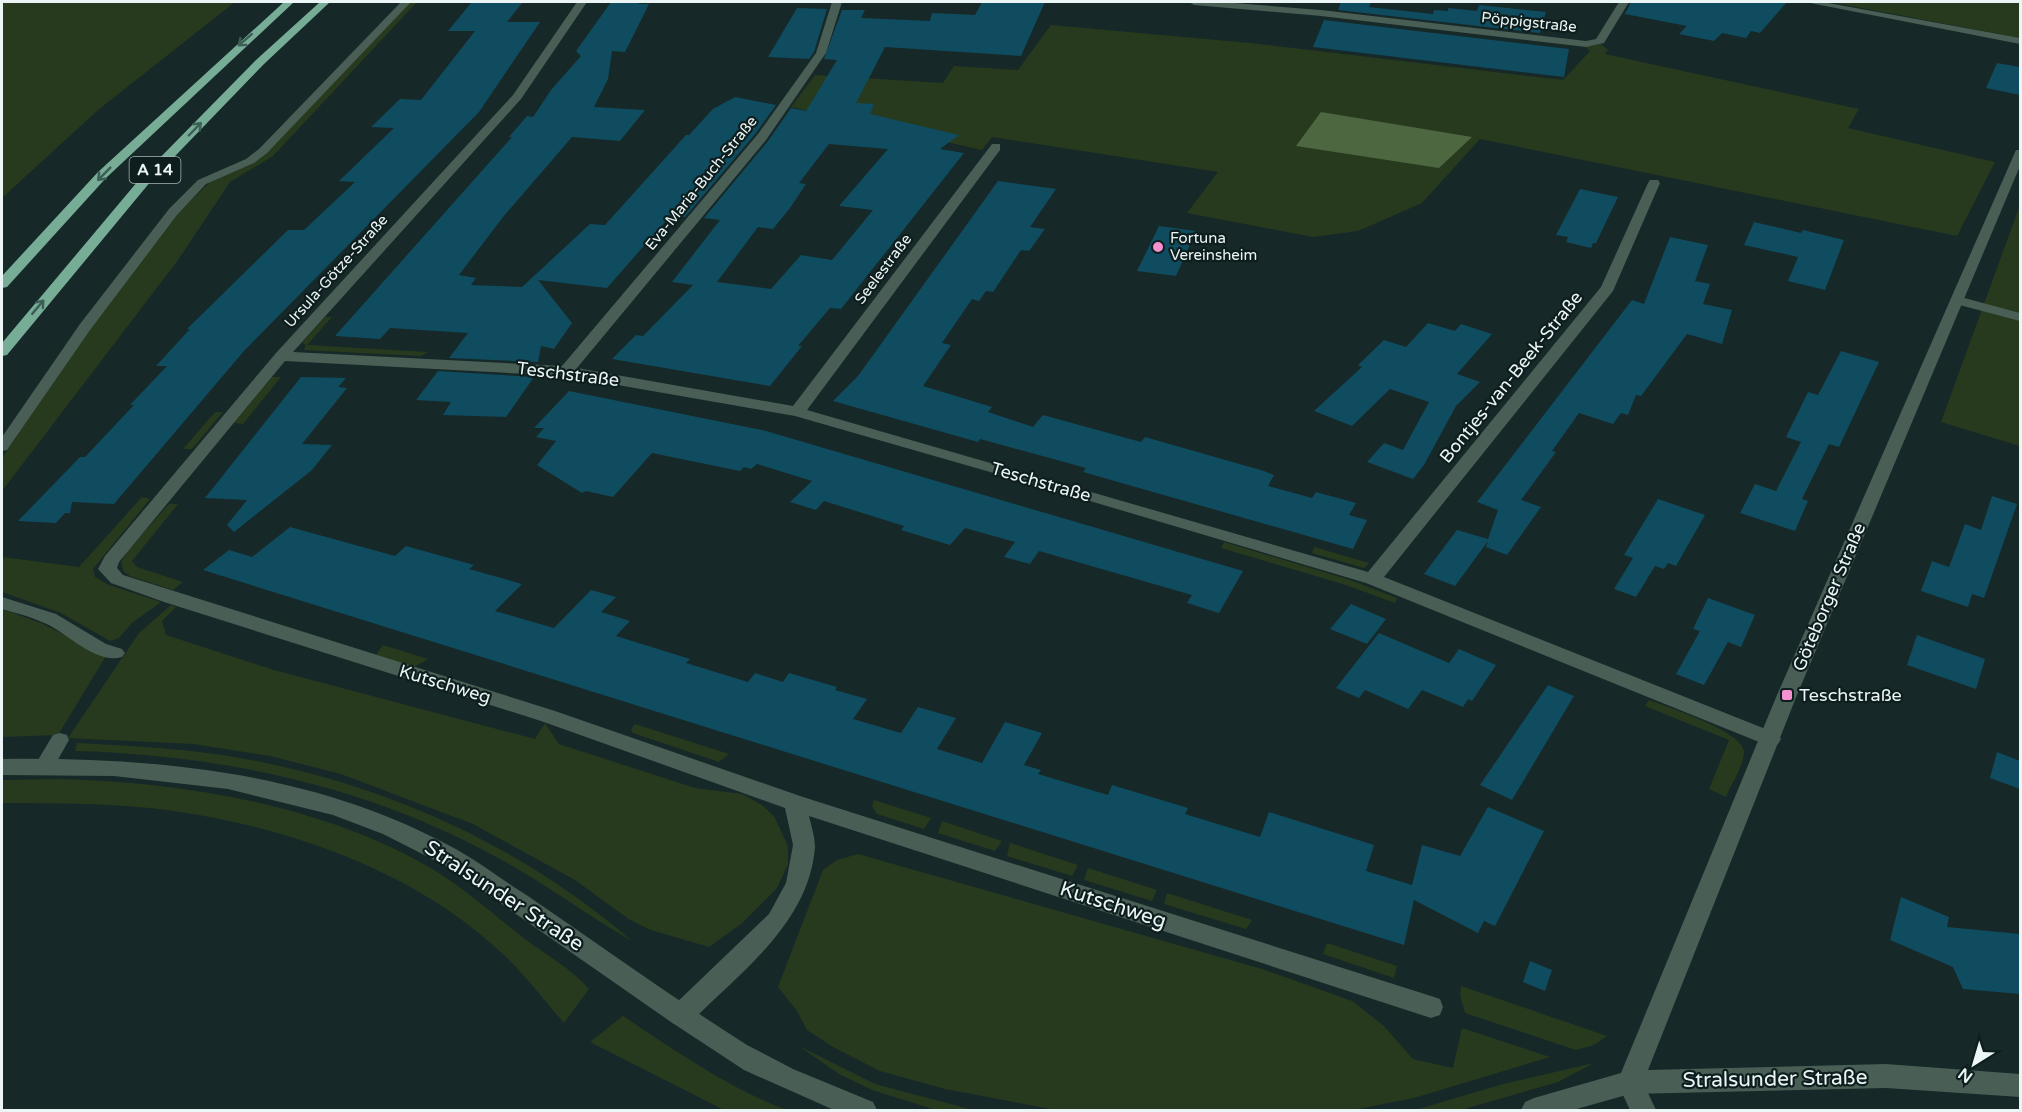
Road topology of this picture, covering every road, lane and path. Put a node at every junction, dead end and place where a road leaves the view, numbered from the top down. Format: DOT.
graph roads {
  1 [pos="289,2"];
  2 [pos="325,2"];
  3 [pos="406,2"];
  4 [pos="582,2"];
  5 [pos="837,2"];
  6 [pos="1194,2"];
  7 [pos="1624,2"];
  8 [pos="1810,2"];
  9 [pos="2020,41"];
  10 [pos="996,147"];
  11 [pos="2020,153"];
  12 [pos="1654,183"];
  13 [pos="2,284"];
  14 [pos="1957,300"];
  15 [pos="2020,316"];
  16 [pos="2,352"];
  17 [pos="281,356"];
  18 [pos="566,371"];
  19 [pos="797,412"];
  20 [pos="2,447"];
  21 [pos="111,560"];
  22 [pos="1372,579"];
  23 [pos="2,603"];
  24 [pos="116,652"];
  25 [pos="1771,739"];
  26 [pos="60,740"];
  27 [pos="45,765"];
  28 [pos="2,767"];
  29 [pos="795,803"];
  30 [pos="1431,1007"];
  31 [pos="681,1015"];
  32 [pos="1630,1082"];
  33 [pos="2020,1086"];
  34 [pos="864,1110"];
  35 [pos="1534,1110"];
  36 [pos="1643,1110"];
  1 -- 13 [label="highway, A 14, one-way"];
  16 -- 2 [label="highway, A 14, one-way"];
  3 -- 20 [label="lane"];
  4 -- 17 [label="street, Ursula-Götze-Straße"];
  5 -- 18 [label="street, Eva-Maria-Buch-Straße"];
  6 -- 7 [label="street, Pöppigstraße"];
  8 -- 9 [label="street"];
  10 -- 19 [label="street, Seelestraße"];
  11 -- 14 [label="street, Göteborger Straße"];
  12 -- 22 [label="street, Bontjes-van-Beek-Straße"];
  14 -- 15 [label="lane"];
  14 -- 25 [label="street, Göteborger Straße"];
  17 -- 18 [label="street, Teschstraße"];
  17 -- 21 [label="street, Ursula-Götze-Straße"];
  18 -- 19 [label="street, Teschstraße"];
  19 -- 22 [label="street, Teschstraße"];
  21 -- 29 [label="street, Kutschweg"];
  22 -- 25 [label="street, Teschstraße"];
  23 -- 24 [label="lane"];
  25 -- 32 [label="street, Göteborger Straße"];
  26 -- 27 [label="lane"];
  27 -- 28 [label="street, Stralsunder Straße"];
  27 -- 31 [label="street, Stralsunder Straße"];
  29 -- 30 [label="street, Kutschweg"];
  29 -- 31 [label="street"];
  31 -- 34 [label="street, Stralsunder Straße"];
  32 -- 33 [label="street, Stralsunder Straße"];
  32 -- 35 [label="street, Stralsunder Straße"];
  32 -- 36 [label="street"];
}
